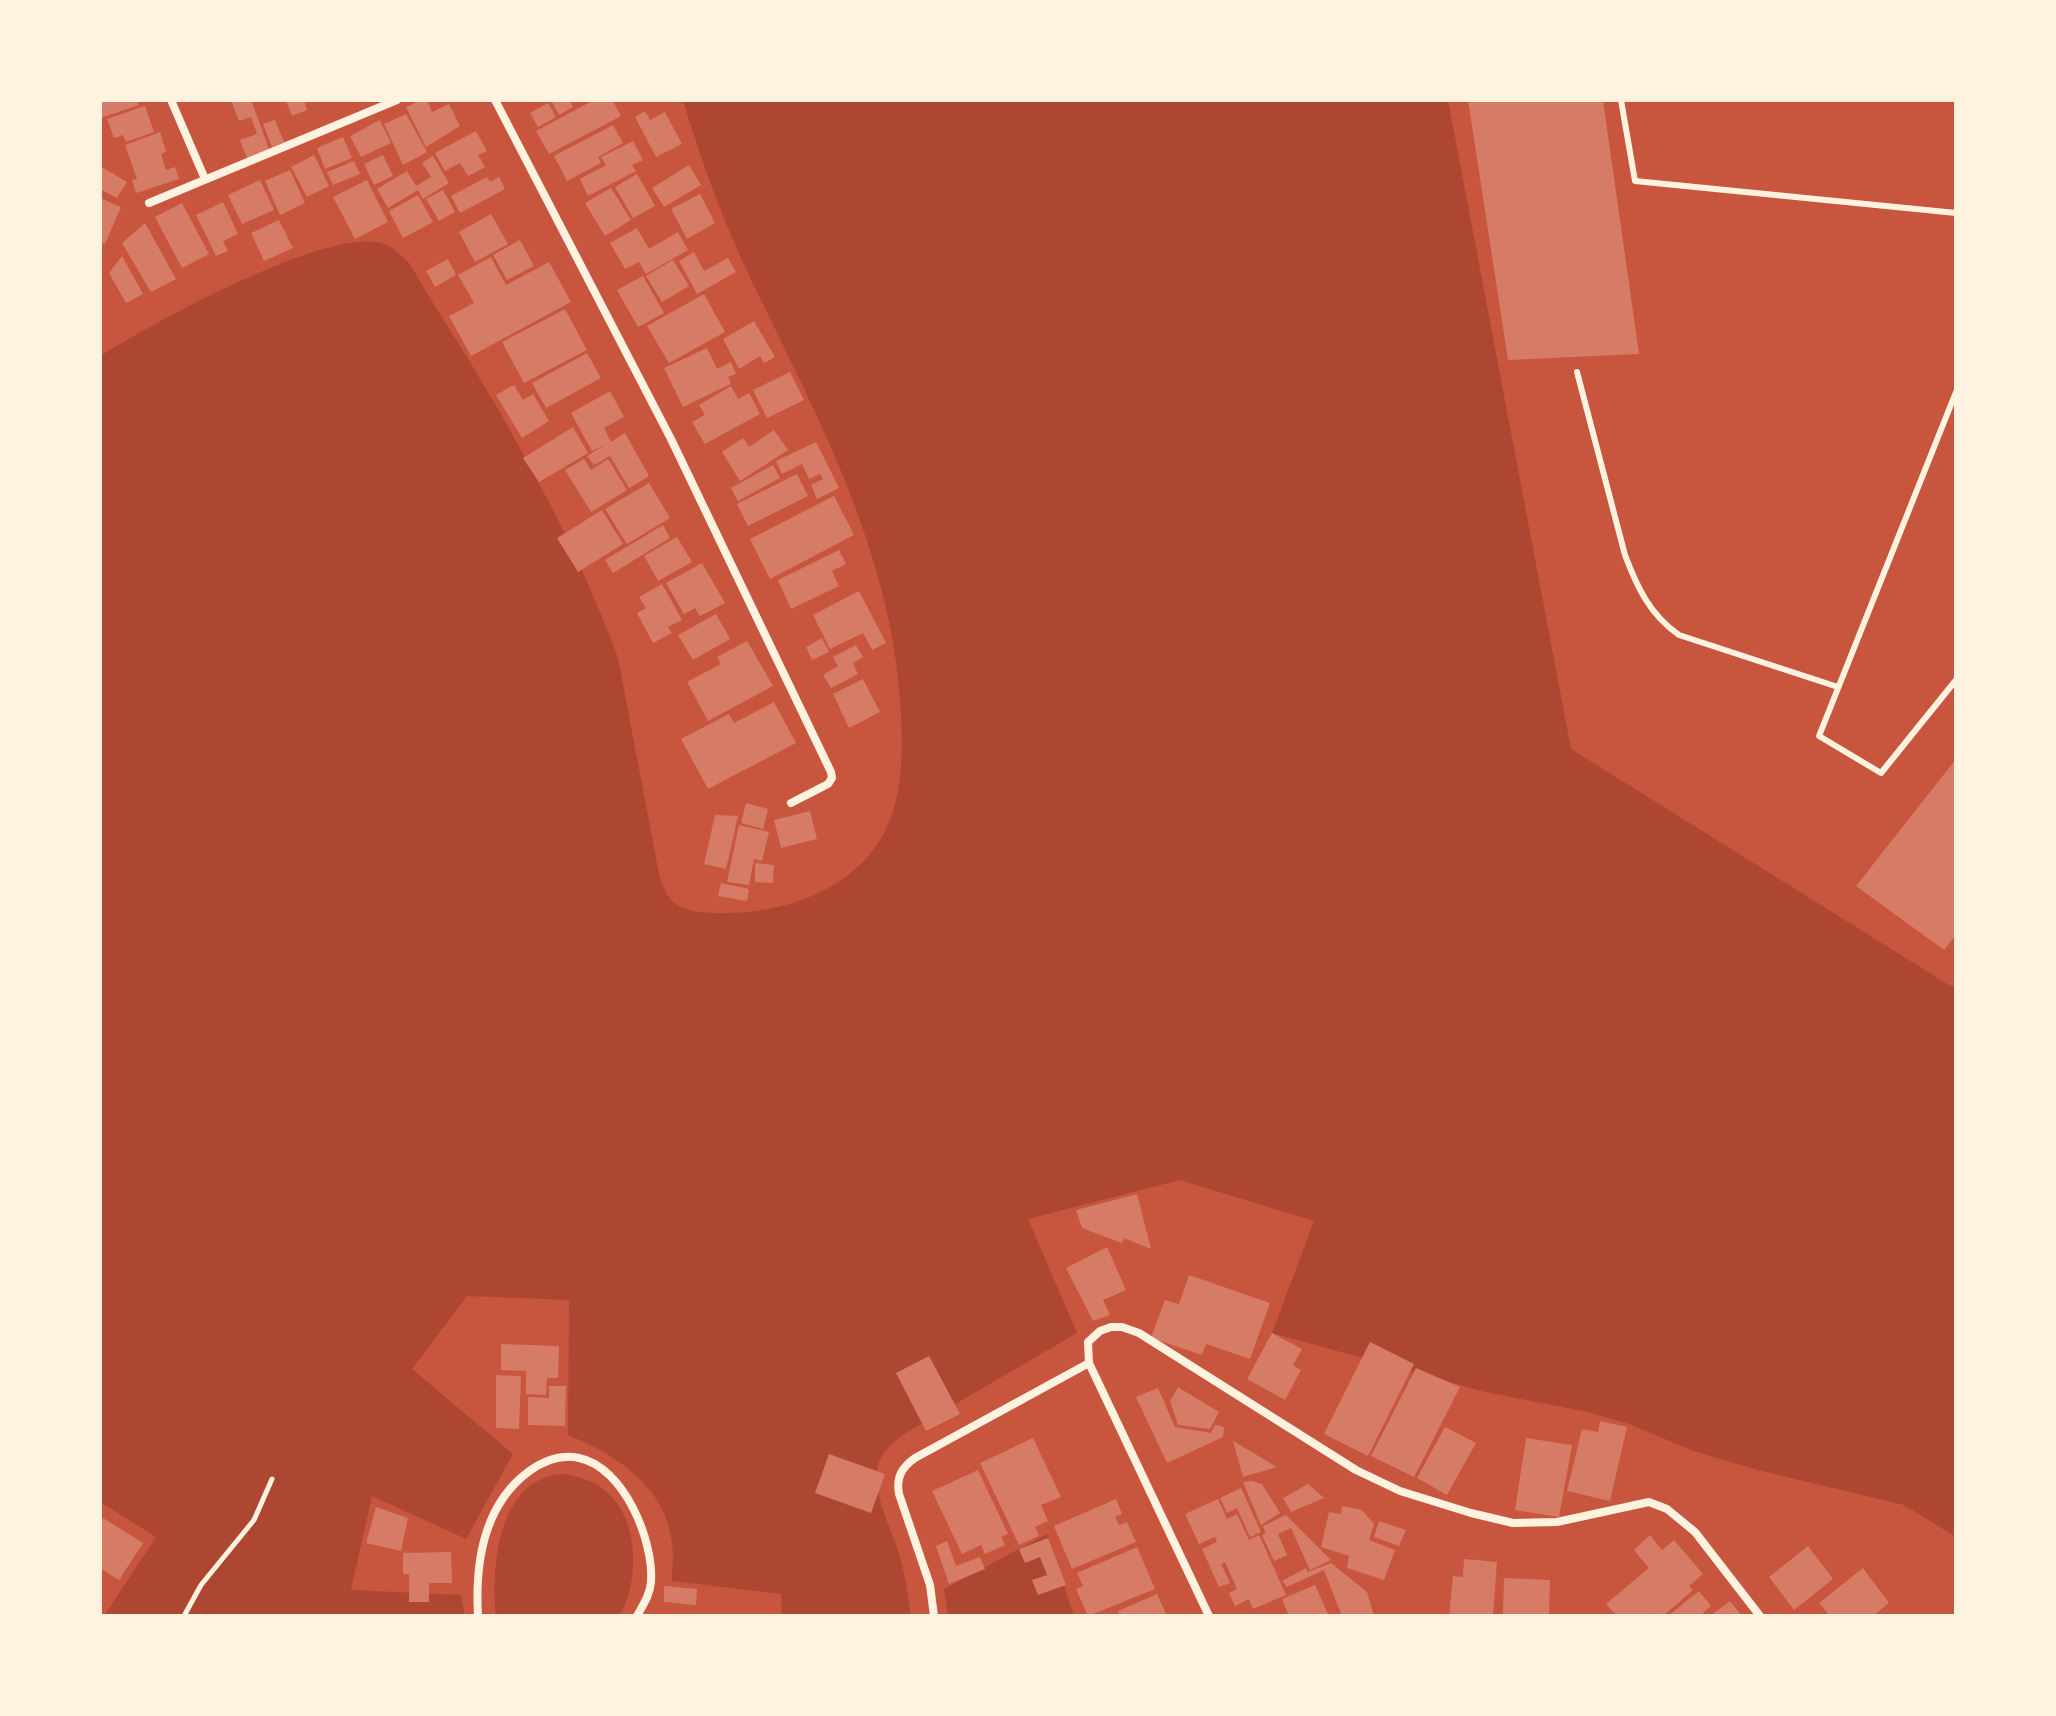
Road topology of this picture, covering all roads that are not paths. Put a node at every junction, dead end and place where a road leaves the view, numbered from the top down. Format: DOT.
graph roads {
  1 [pos="171,100"];
  2 [pos="397,100"];
  3 [pos="495,100"];
  4 [pos="1621,100"];
  5 [pos="205,179"];
  6 [pos="149,203"];
  7 [pos="1956,213"];
  8 [pos="1577,372"];
  9 [pos="1956,392"];
  10 [pos="1956,680"];
  11 [pos="1838,687"];
  12 [pos="791,803"];
  13 [pos="1089,1363"];
  14 [pos="478,1616"];
  15 [pos="637,1616"];
  16 [pos="934,1616"];
  17 [pos="1209,1616"];
  18 [pos="1760,1616"];
  1 -- 5 [label="street"];
  2 -- 5 [label="street"];
  3 -- 12 [label="street"];
  4 -- 7 [label="lane"];
  5 -- 6 [label="street"];
  8 -- 11 [label="lane"];
  9 -- 11 [label="lane"];
  10 -- 11 [label="lane"];
  13 -- 16 [label="street"];
  13 -- 17 [label="street"];
  13 -- 18 [label="street"];
  14 -- 15 [label="street"];
}
